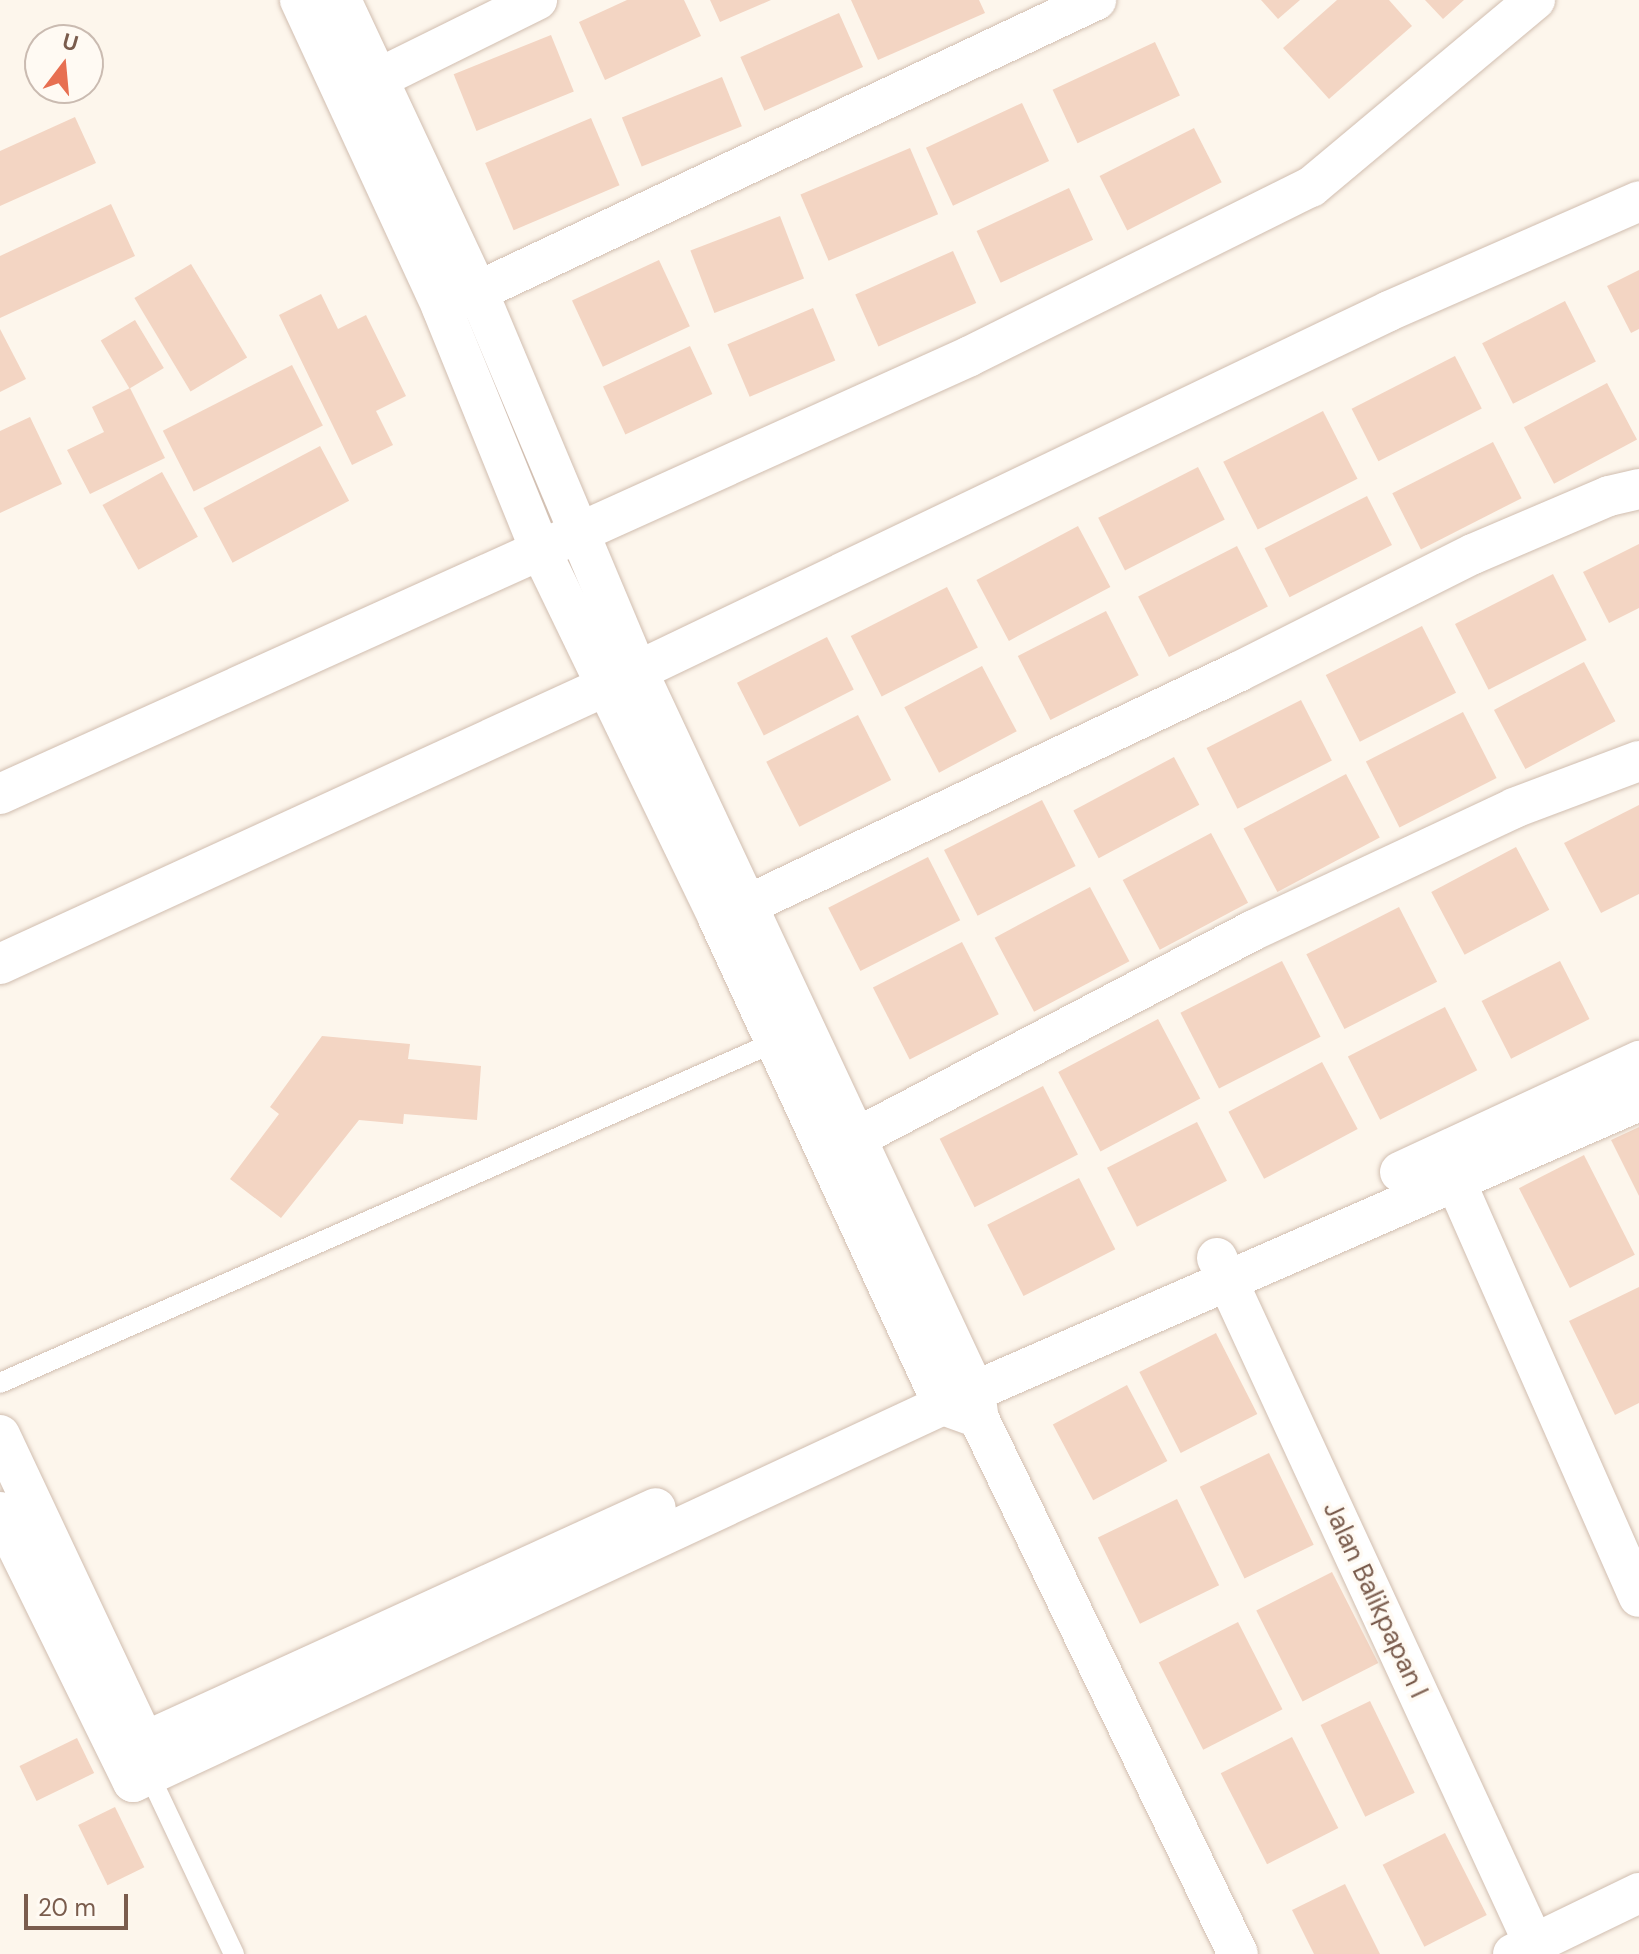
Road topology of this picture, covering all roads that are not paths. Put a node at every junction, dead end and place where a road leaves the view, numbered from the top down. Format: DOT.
graph roads {
  1 [pos="300,0"];
  2 [pos="341,0"];
  3 [pos="537,0"];
  4 [pos="1096,0"];
  5 [pos="1535,0"];
  6 [pos="381,78"];
  7 [pos="345,94"];
  8 [pos="1639,201"];
  9 [pos="478,292"];
  10 [pos="442,308"];
  11 [pos="1639,489"];
  12 [pos="576,529"];
  13 [pos="540,549"];
  14 [pos="621,678"];
  15 [pos="1639,761"];
  16 [pos="0,794"];
  17 [pos="732,912"];
  18 [pos="0,964"];
  19 [pos="775,1042"];
  20 [pos="1639,1061"];
  21 [pos="1639,1101"];
  22 [pos="840,1146"];
  23 [pos="1449,1166"];
  24 [pos="1222,1267"];
  25 [pos="0,1383"];
  26 [pos="959,1393"];
  27 [pos="0,1435"];
  28 [pos="0,1512"];
  29 [pos="1639,1597"];
  30 [pos="142,1767"];
  31 [pos="1639,1893"];
  32 [pos="1523,1949"];
  33 [pos="234,1954"];
  34 [pos="1238,1954"];
  1 -- 7 [label="street"];
  2 -- 6 [label="street"];
  3 -- 6 [label="street"];
  4 -- 9 [label="street"];
  5 -- 12 [label="street"];
  6 -- 7 [label="street"];
  6 -- 9 [label="street"];
  7 -- 10 [label="street"];
  8 -- 14 [label="street"];
  9 -- 10 [label="street"];
  9 -- 12 [label="street"];
  10 -- 13 [label="street"];
  11 -- 17 [label="street"];
  12 -- 13 [label="street"];
  12 -- 14 [label="street"];
  13 -- 14 [label="street"];
  13 -- 16 [label="street"];
  14 -- 17 [label="street"];
  14 -- 18 [label="street"];
  15 -- 22 [label="street"];
  17 -- 19 [label="street"];
  17 -- 22 [label="street"];
  19 -- 22 [label="street"];
  19 -- 25 [label="lane"];
  20 -- 23 [label="street"];
  21 -- 23 [label="street"];
  22 -- 26 [label="street"];
  23 -- 24 [label="street"];
  23 -- 29 [label="street"];
  24 -- 26 [label="street"];
  24 -- 32 [label="street, Jalan Balikpapan I"];
  26 -- 30 [label="street"];
  26 -- 34 [label="street"];
  27 -- 30 [label="street"];
  28 -- 30 [label="street"];
  30 -- 33 [label="lane"];
  31 -- 32 [label="street"];
}
